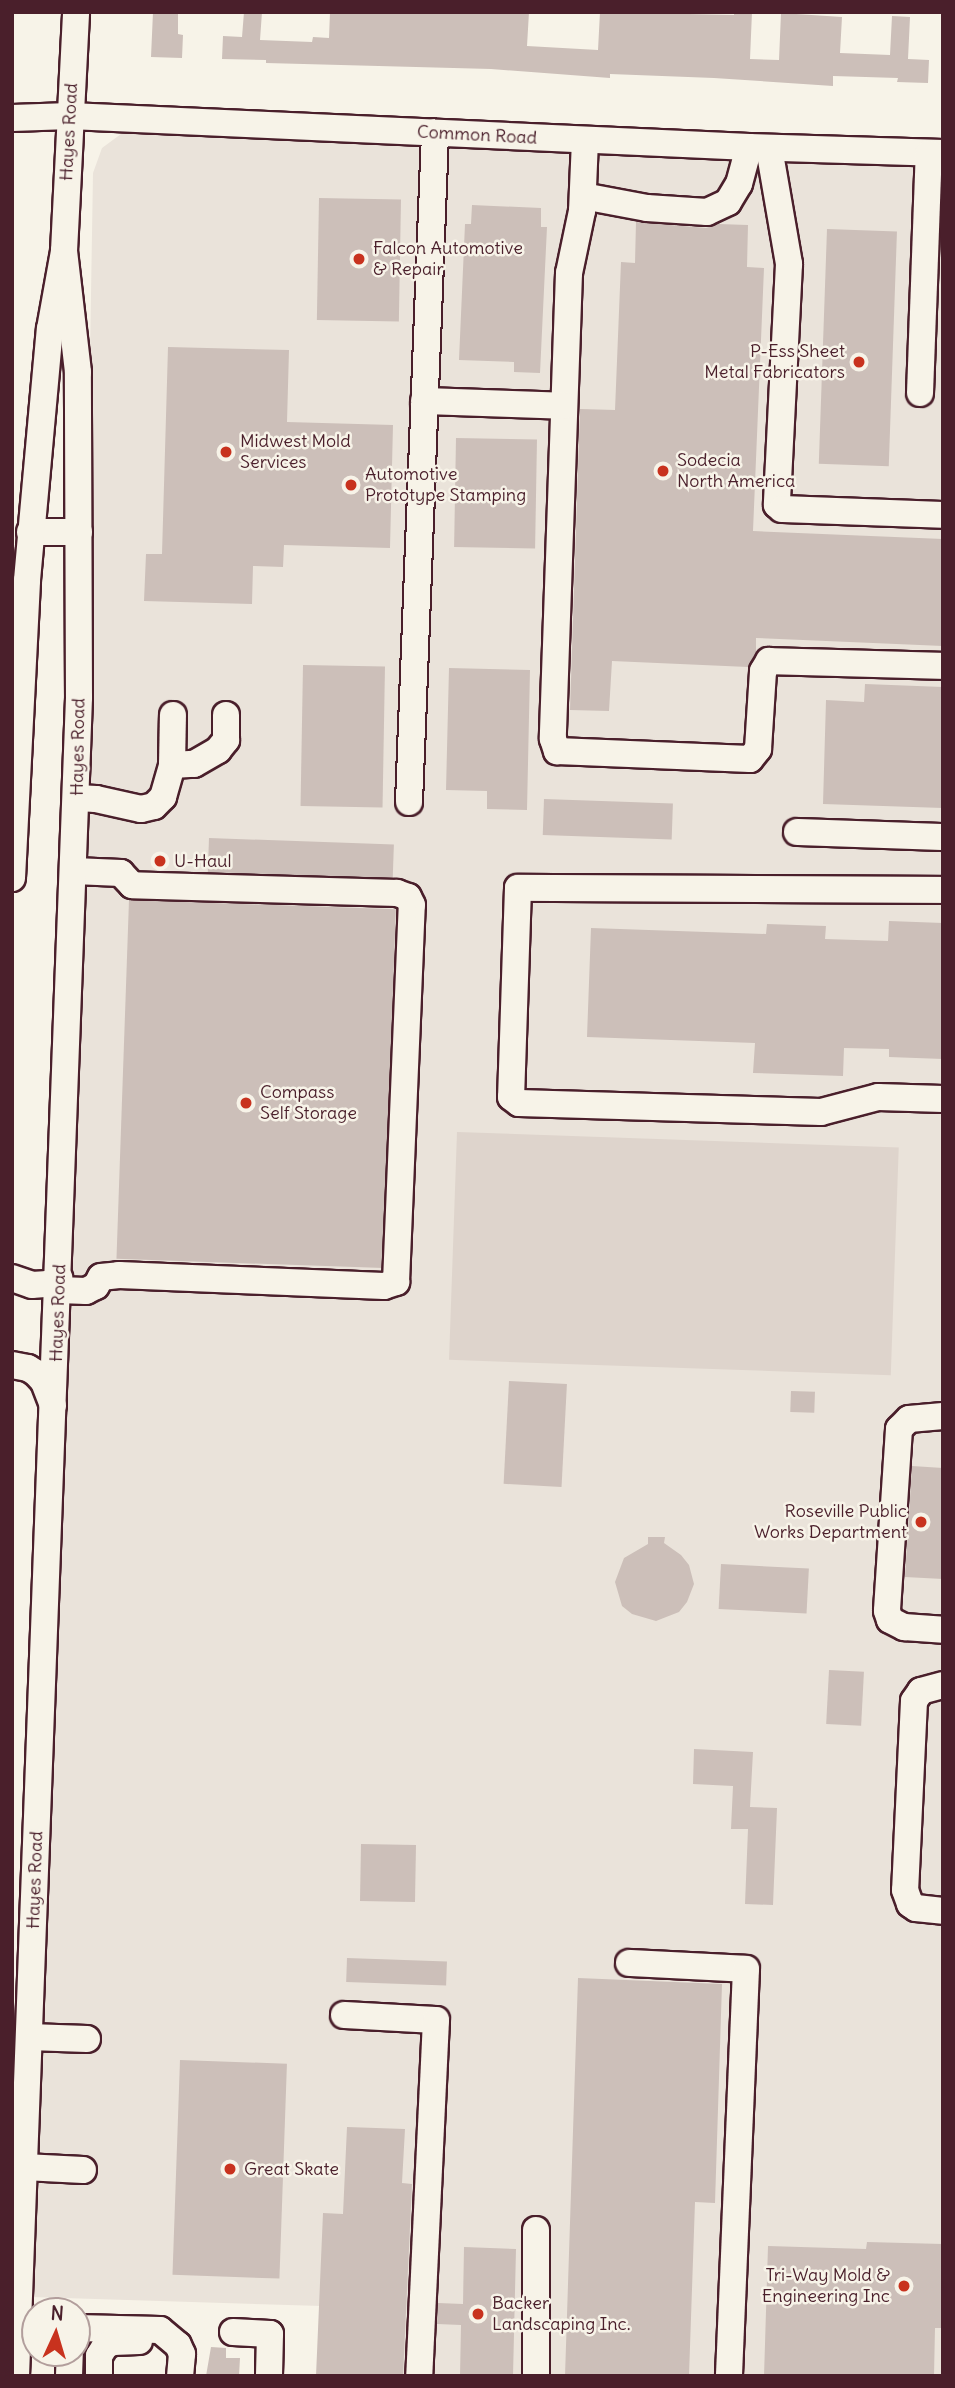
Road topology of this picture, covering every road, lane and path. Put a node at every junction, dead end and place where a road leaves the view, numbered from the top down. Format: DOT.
graph roads {
  1 [pos="76,12"];
  2 [pos="70,116"];
  3 [pos="12,118"];
  4 [pos="435,133"];
  5 [pos="585,140"];
  6 [pos="759,148"];
  7 [pos="936,153"];
  8 [pos="583,196"];
  9 [pos="64,251"];
  10 [pos="920,393"];
  11 [pos="424,401"];
  12 [pos="564,406"];
  13 [pos="943,515"];
  14 [pos="30,531"];
  15 [pos="79,532"];
  16 [pos="943,666"];
  17 [pos="173,715"];
  18 [pos="226,715"];
  19 [pos="172,765"];
  20 [pos="76,799"];
  21 [pos="13,802"];
  22 [pos="409,802"];
  23 [pos="797,832"];
  24 [pos="943,837"];
  25 [pos="74,871"];
  26 [pos="12,878"];
  27 [pos="943,890"];
  28 [pos="943,1099"];
  29 [pos="12,1278"];
  30 [pos="59,1284"];
  31 [pos="12,1365"];
  32 [pos="54,1407"];
  33 [pos="943,1416"];
  34 [pos="943,1630"];
  35 [pos="943,1685"];
  36 [pos="943,1911"];
  37 [pos="629,1963"];
  38 [pos="344,2015"];
  39 [pos="29,2037"];
  40 [pos="88,2039"];
  41 [pos="20,2160"];
  42 [pos="83,2170"];
  43 [pos="536,2230"];
  44 [pos="12,2271"];
  45 [pos="19,2305"];
  46 [pos="91,2328"];
  47 [pos="233,2332"];
  48 [pos="16,2376"];
  49 [pos="99,2376"];
  50 [pos="180,2376"];
  51 [pos="268,2376"];
  52 [pos="419,2376"];
  53 [pos="536,2376"];
  54 [pos="729,2376"];
  1 -- 2 [label="street, Hayes Road"];
  2 -- 3 [label="street, Common Road"];
  2 -- 4 [label="street, Common Road"];
  2 -- 9 [label="street, Hayes Road"];
  4 -- 5 [label="street, Common Road"];
  4 -- 11 [label="street"];
  5 -- 6 [label="street, Common Road"];
  5 -- 8 [label="street"];
  6 -- 7 [label="street, Common Road"];
  6 -- 8 [label="street"];
  6 -- 13 [label="street"];
  7 -- 10 [label="street"];
  8 -- 12 [label="street"];
  9 -- 14 [label="street, Hayes Road"];
  9 -- 15 [label="street, Hayes Road"];
  11 -- 12 [label="street"];
  11 -- 22 [label="street"];
  12 -- 16 [label="street"];
  14 -- 15 [label="street"];
  14 -- 21 [label="street, Hayes Road"];
  15 -- 20 [label="street, Hayes Road"];
  17 -- 19 [label="street"];
  18 -- 19 [label="street"];
  19 -- 20 [label="street"];
  20 -- 25 [label="street, Hayes Road"];
  21 -- 26 [label="street, Hayes Road"];
  23 -- 24 [label="street"];
  25 -- 30 [label="street, Hayes Road"];
  25 -- 30 [label="street"];
  27 -- 28 [label="street"];
  29 -- 30 [label="street"];
  30 -- 32 [label="street, Hayes Road"];
  31 -- 32 [label="street"];
  32 -- 39 [label="street, Hayes Road"];
  33 -- 34 [label="street"];
  35 -- 36 [label="street"];
  37 -- 54 [label="street"];
  38 -- 52 [label="street"];
  39 -- 40 [label="street"];
  39 -- 41 [label="street, Hayes Road"];
  41 -- 42 [label="street"];
  41 -- 45 [label="street, Hayes Road"];
  43 -- 53 [label="street"];
  44 -- 45 [label="street"];
  45 -- 48 [label="street, Hayes Road"];
  46 -- 50 [label="street"];
  47 -- 51 [label="street"];
  49 -- 50 [label="street"];
}
